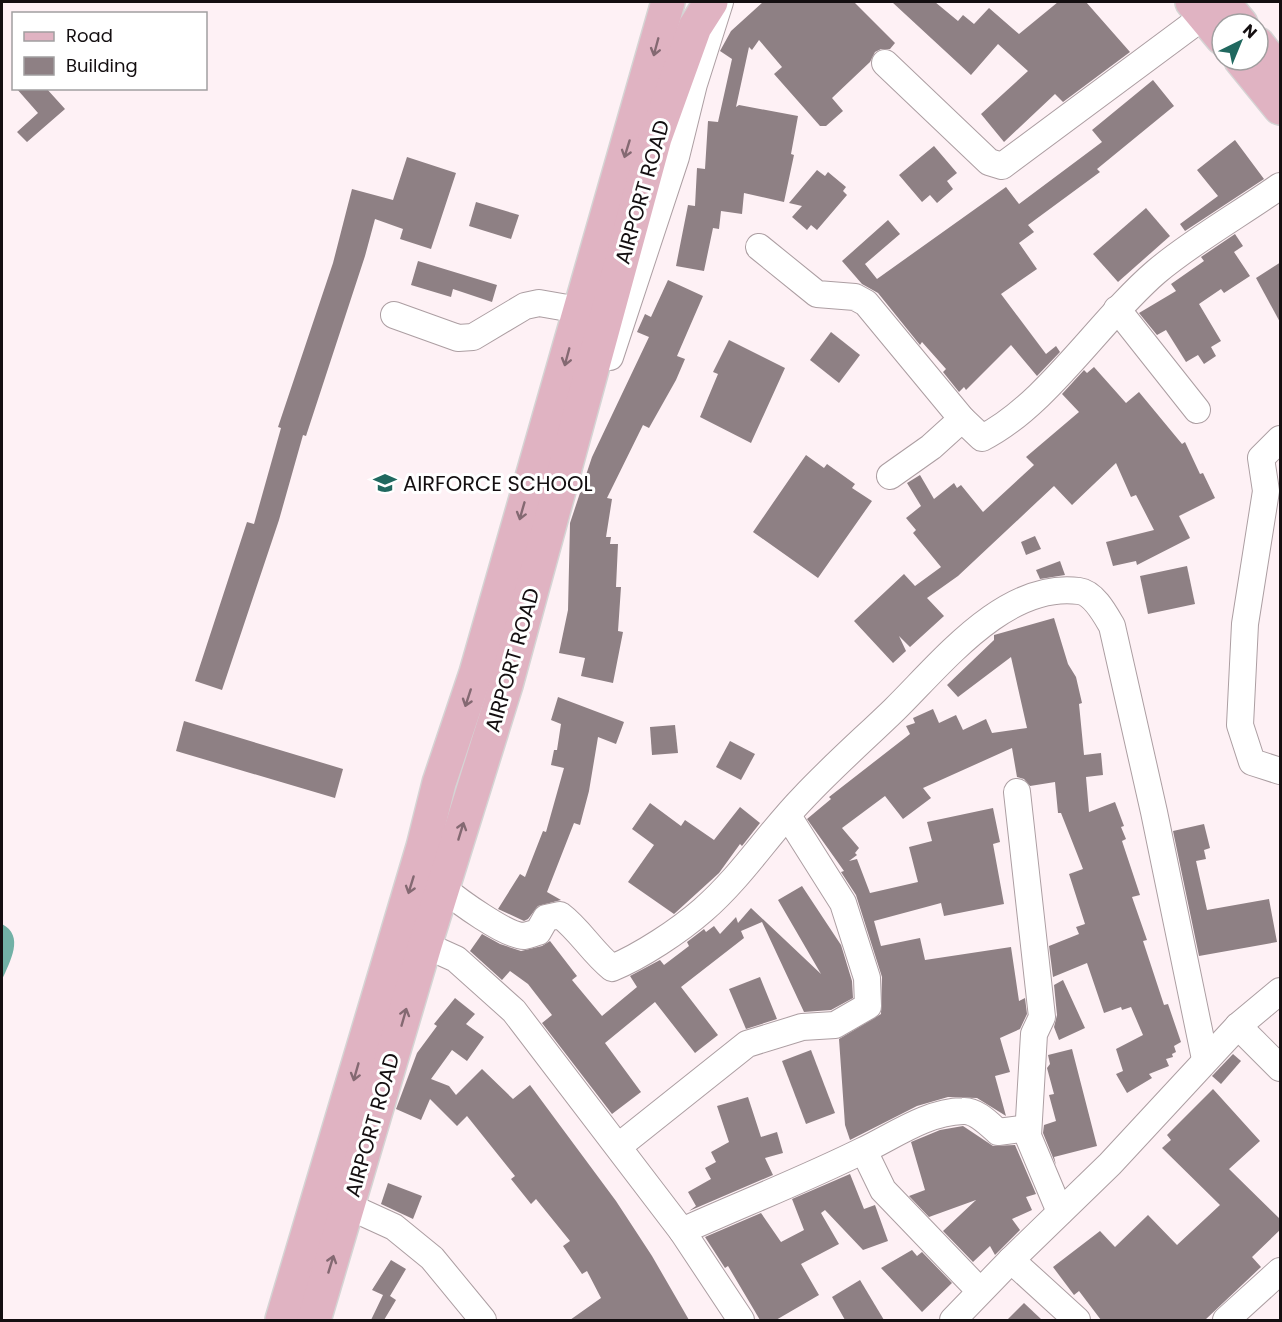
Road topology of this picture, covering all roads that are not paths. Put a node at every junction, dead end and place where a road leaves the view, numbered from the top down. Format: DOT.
graph roads {
  1 [pos="668,2"];
  2 [pos="711,2"];
  3 [pos="720,2"];
  4 [pos="1205,12"];
  5 [pos="1270,59"];
  6 [pos="885,63"];
  7 [pos="1250,72"];
  8 [pos="1281,72"];
  9 [pos="1281,108"];
  10 [pos="1281,186"];
  11 [pos="759,247"];
  12 [pos="1117,309"];
  13 [pos="579,310"];
  14 [pos="394,315"];
  15 [pos="569,402"];
  16 [pos="1197,410"];
  17 [pos="962,420"];
  18 [pos="1281,439"];
  19 [pos="890,476"];
  20 [pos="506,685"];
  21 [pos="1281,771"];
  22 [pos="1017,792"];
  23 [pos="788,816"];
  24 [pos="443,888"];
  25 [pos="425,945"];
  26 [pos="1281,991"];
  27 [pos="1238,1026"];
  28 [pos="1205,1059"];
  29 [pos="1281,1068"];
  30 [pos="1028,1128"];
  31 [pos="619,1146"];
  32 [pos="864,1150"];
  33 [pos="348,1206"];
  34 [pos="1060,1212"];
  35 [pos="682,1231"];
  36 [pos="1011,1260"];
  37 [pos="1281,1270"];
  38 [pos="980,1291"];
  39 [pos="282,1320"];
  40 [pos="314,1320"];
  41 [pos="483,1320"];
  42 [pos="741,1320"];
  43 [pos="953,1320"];
  44 [pos="1077,1320"];
  45 [pos="1226,1320"];
  1 -- 13 [label="main road, AIRPORT ROAD, one-way"];
  2 -- 15 [label="main road, AIRPORT ROAD"];
  3 -- 20 [label="street"];
  4 -- 6 [label="street"];
  5 -- 8 [label="main road"];
  7 -- 9 [label="main road"];
  10 -- 12 [label="street"];
  11 -- 17 [label="street"];
  12 -- 16 [label="street"];
  12 -- 17 [label="street"];
  13 -- 14 [label="street"];
  13 -- 15 [label="main road, AIRPORT ROAD, one-way"];
  15 -- 20 [label="main road, AIRPORT ROAD"];
  15 -- 39 [label="main road, AIRPORT ROAD, one-way"];
  17 -- 19 [label="street"];
  18 -- 21 [label="street"];
  24 -- 20 [label="main road, AIRPORT ROAD, one-way"];
  22 -- 30 [label="street"];
  23 -- 24 [label="street"];
  23 -- 28 [label="street"];
  23 -- 31 [label="street"];
  24 -- 25 [label="main road, AIRPORT ROAD"];
  25 -- 31 [label="street"];
  33 -- 25 [label="main road, AIRPORT ROAD, one-way"];
  26 -- 27 [label="street"];
  27 -- 28 [label="street"];
  27 -- 29 [label="street"];
  28 -- 34 [label="street"];
  30 -- 32 [label="street"];
  30 -- 34 [label="street"];
  31 -- 35 [label="street"];
  32 -- 35 [label="street"];
  32 -- 38 [label="street"];
  40 -- 33 [label="main road, AIRPORT ROAD, one-way"];
  33 -- 41 [label="street"];
  34 -- 36 [label="street"];
  35 -- 42 [label="street"];
  36 -- 38 [label="street"];
  36 -- 44 [label="street"];
  37 -- 45 [label="street"];
  38 -- 43 [label="street"];
}
